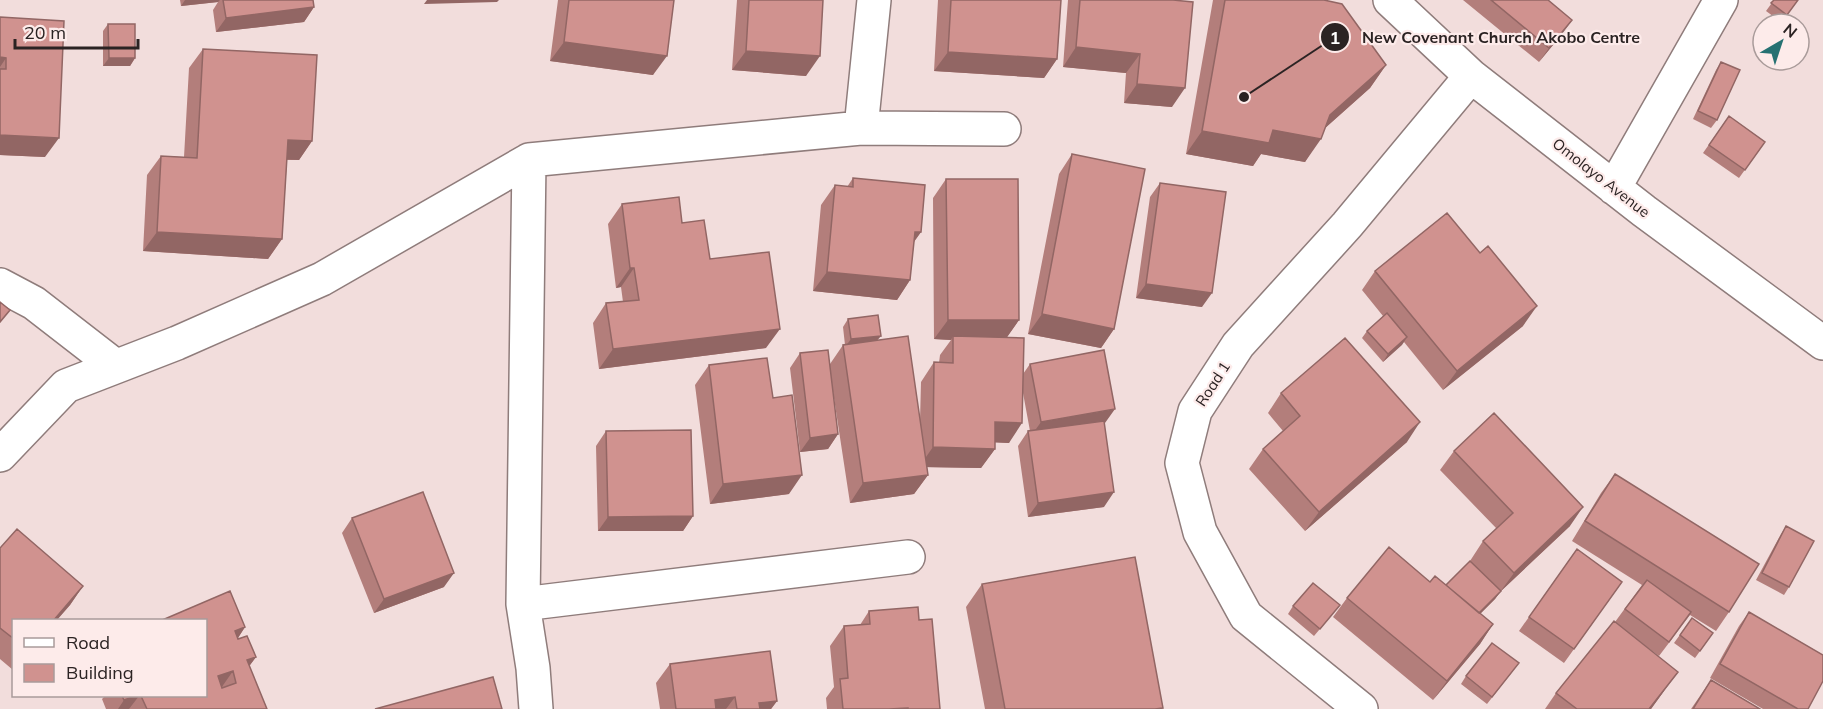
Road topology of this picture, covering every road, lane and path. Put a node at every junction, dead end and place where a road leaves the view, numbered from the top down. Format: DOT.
graph roads {
  1 [pos="874,0"];
  2 [pos="1390,0"];
  3 [pos="1721,0"];
  4 [pos="1471,76"];
  5 [pos="861,128"];
  6 [pos="1004,129"];
  7 [pos="529,160"];
  8 [pos="1614,189"];
  9 [pos="0,285"];
  10 [pos="1823,343"];
  11 [pos="114,365"];
  12 [pos="0,455"];
  13 [pos="908,557"];
  14 [pos="523,604"];
  15 [pos="536,709"];
  16 [pos="1361,709"];
  1 -- 5 [label="street"];
  2 -- 4 [label="street, Omolayo Avenue"];
  3 -- 8 [label="street"];
  4 -- 8 [label="street, Omolayo Avenue"];
  4 -- 16 [label="street, Road 1"];
  5 -- 6 [label="street"];
  5 -- 7 [label="street"];
  7 -- 11 [label="street"];
  7 -- 14 [label="street"];
  8 -- 10 [label="street, Omolayo Avenue"];
  9 -- 11 [label="street"];
  11 -- 12 [label="street"];
  13 -- 14 [label="street"];
  14 -- 15 [label="street"];
}
